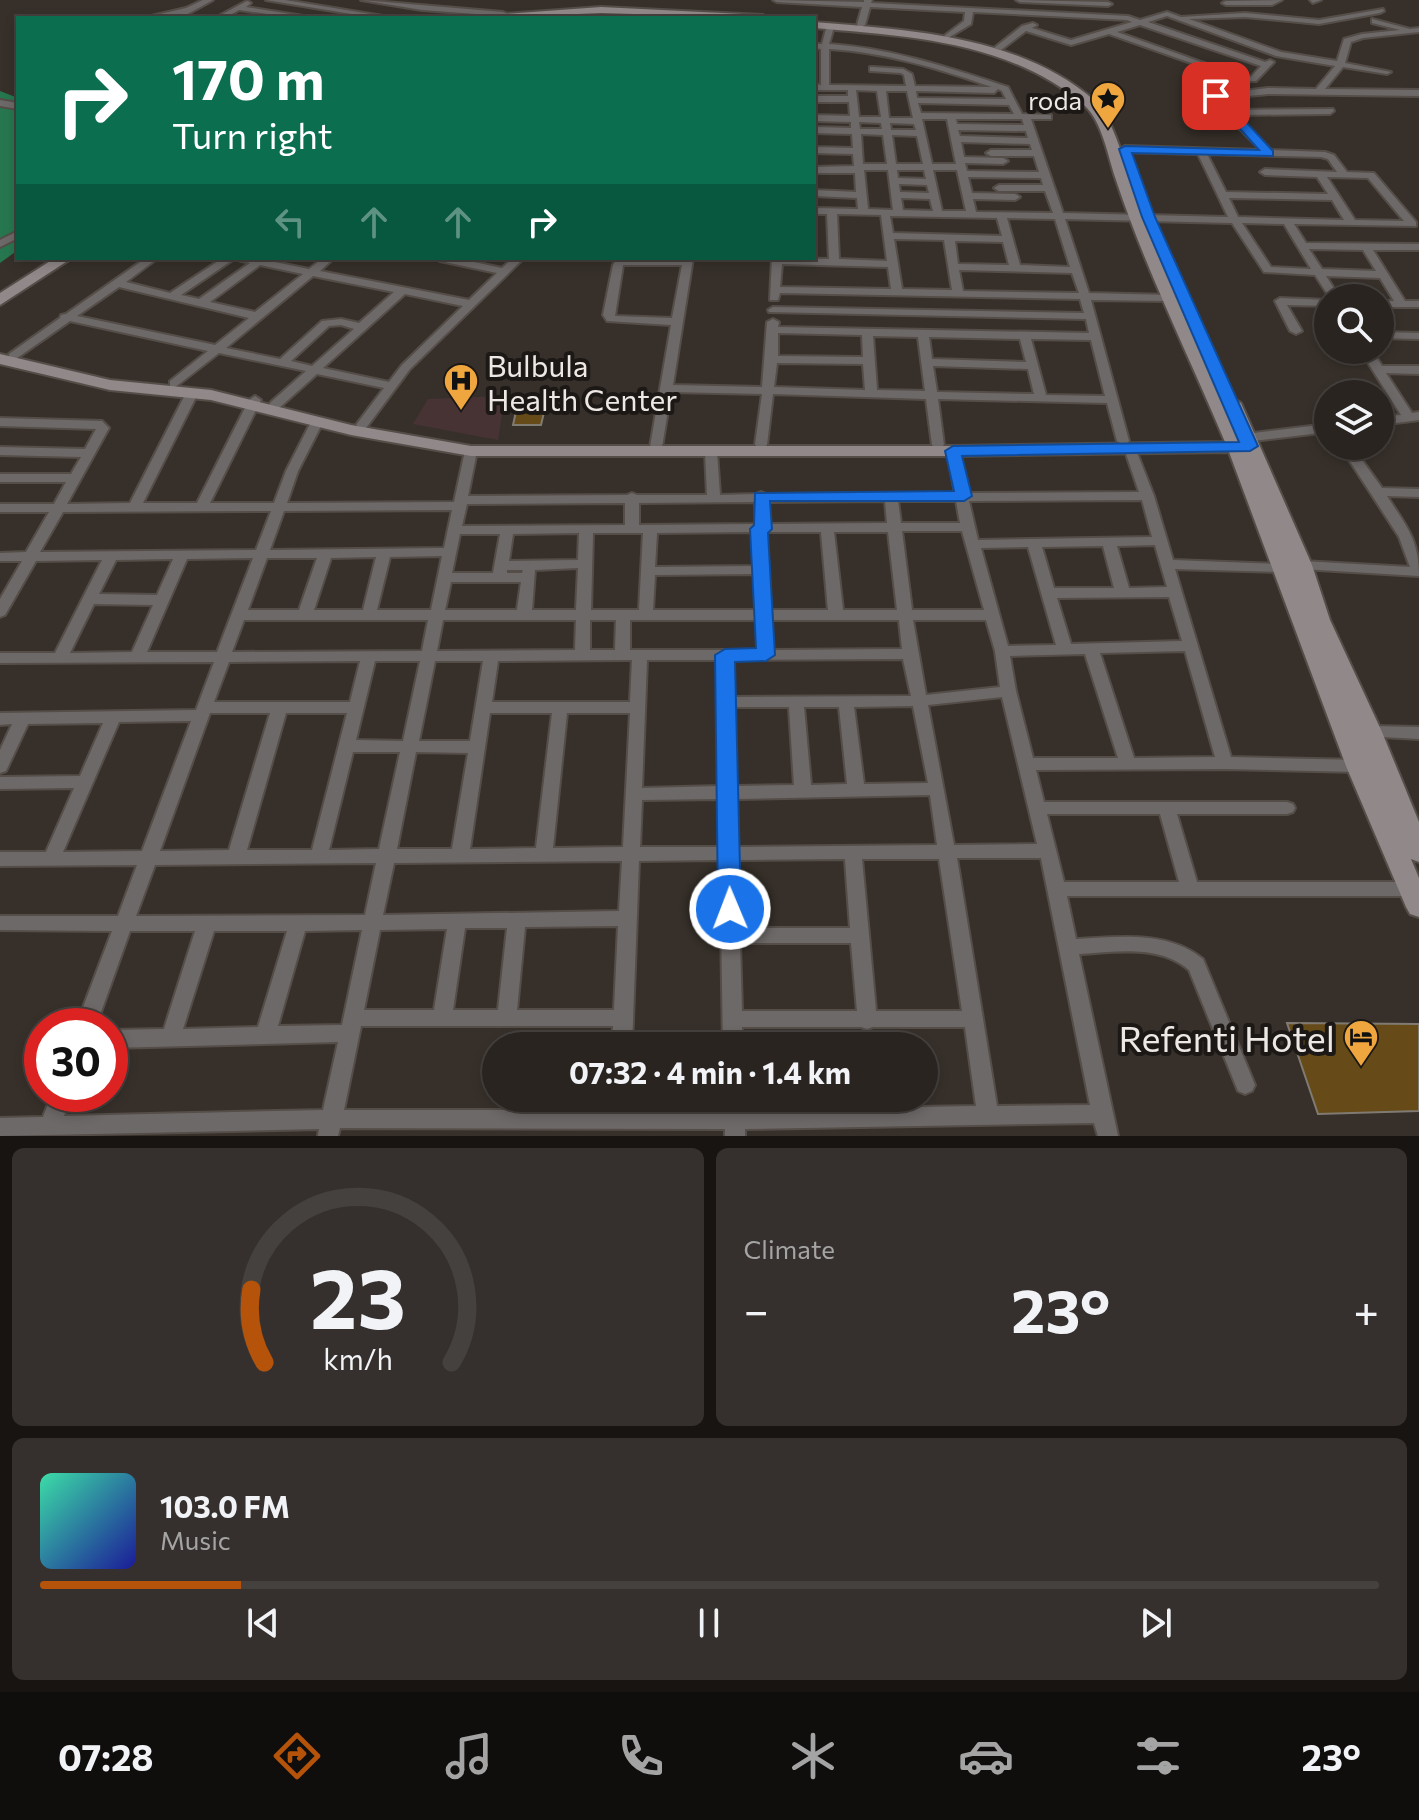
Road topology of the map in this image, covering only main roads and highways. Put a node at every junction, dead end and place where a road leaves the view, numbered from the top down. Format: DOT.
graph roads {
  1 [pos="730,0"];
  2 [pos="499,16"];
  3 [pos="700,16"];
  4 [pos="718,16"];
  5 [pos="816,24"];
  6 [pos="816,24"];
  7 [pos="906,31"];
  8 [pos="1067,82"];
  9 [pos="1142,217"];
  10 [pos="46,260"];
  11 [pos="62,260"];
  12 [pos="0,289"];
  13 [pos="0,300"];
  14 [pos="4,356"];
  15 [pos="253,403"];
  16 [pos="1241,443"];
  17 [pos="945,448"];
  18 [pos="1292,567"];
  19 [pos="1419,852"];
  20 [pos="1415,898"];
  1 -- 4 [label="main road"];
  2 -- 3 [label="main road"];
  5 -- 7 [label="main road"];
  6 -- 7 [label="main road"];
  7 -- 8 [label="main road"];
  7 -- 8 [label="main road"];
  8 -- 9 [label="main road"];
  8 -- 9 [label="main road"];
  9 -- 16 [label="main road"];
  9 -- 16 [label="main road"];
  10 -- 12 [label="main road"];
  11 -- 13 [label="main road"];
  14 -- 15 [label="main road"];
  14 -- 15 [label="main road"];
  15 -- 17 [label="main road"];
  15 -- 17 [label="main road"];
  16 -- 17 [label="main road"];
  16 -- 18 [label="main road"];
  18 -- 19 [label="main road"];
  18 -- 20 [label="main road"];
}
